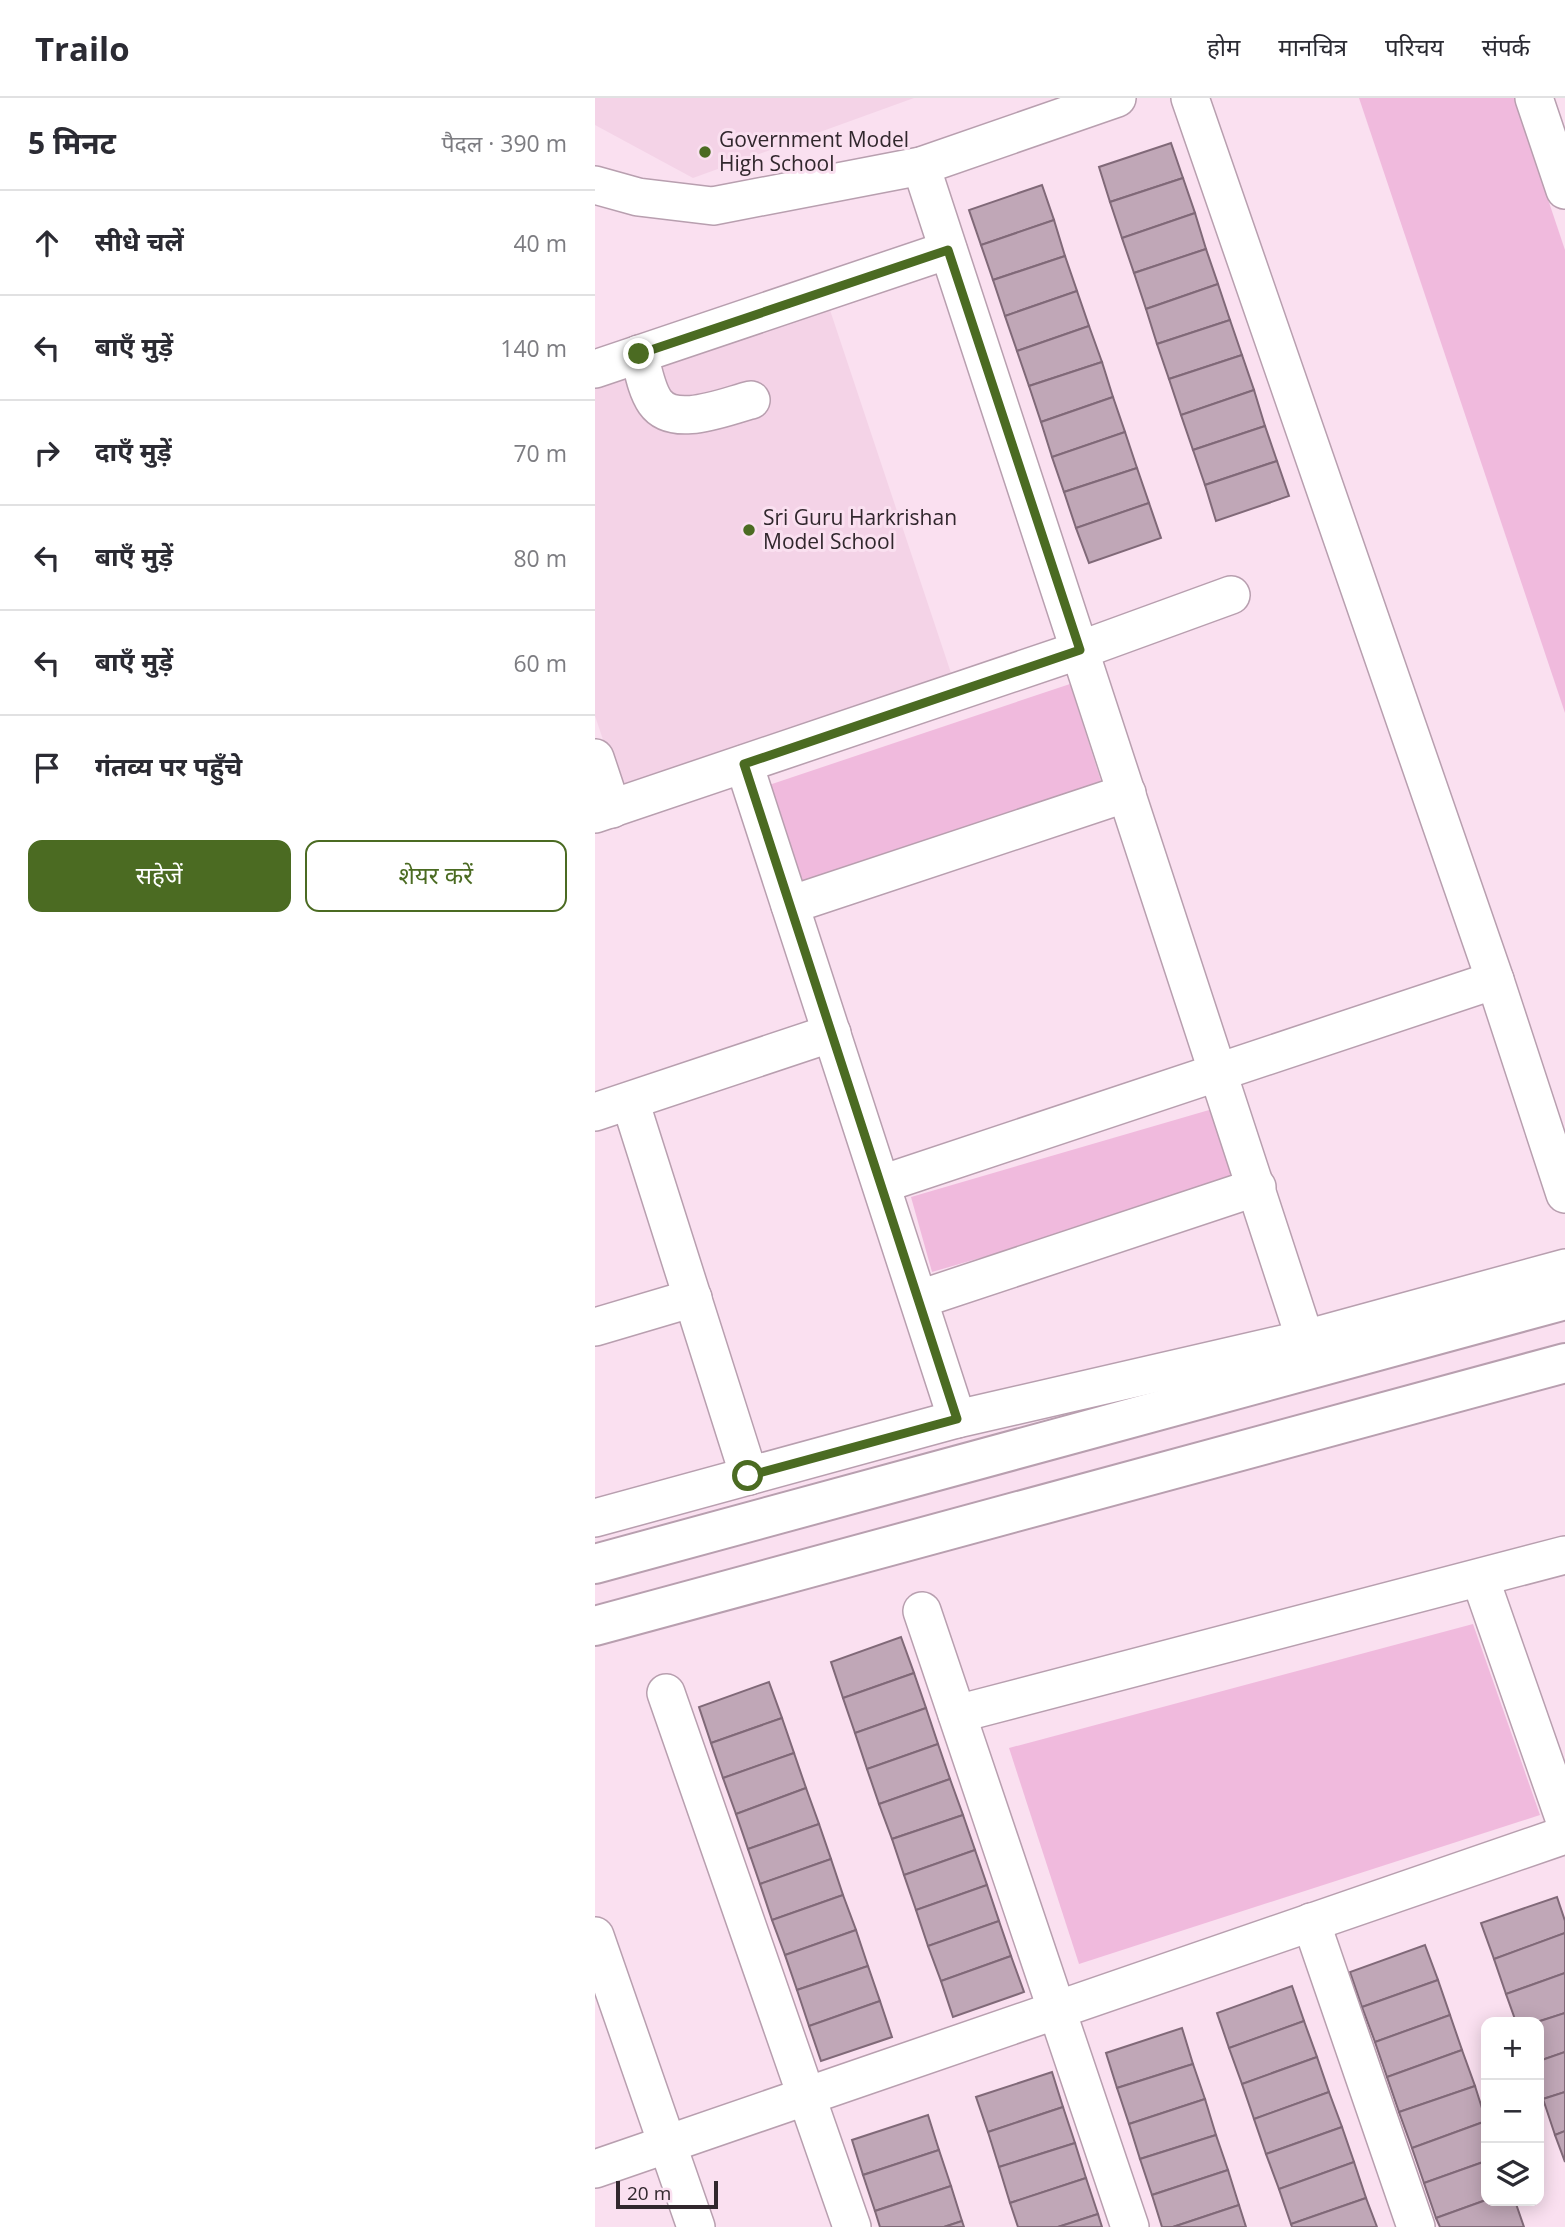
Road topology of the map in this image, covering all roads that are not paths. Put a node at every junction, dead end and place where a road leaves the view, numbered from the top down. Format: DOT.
graph roads {
  1 [pos="1117,98"];
  2 [pos="1190,98"];
  3 [pos="1534,98"];
  4 [pos="1045,110"];
  5 [pos="921,166"];
  6 [pos="595,185"];
  7 [pos="1565,190"];
  8 [pos="948,250"];
  9 [pos="639,354"];
  10 [pos="595,369"];
  11 [pos="751,400"];
  12 [pos="1231,595"];
  13 [pos="1080,650"];
  14 [pos="595,758"];
  15 [pos="744,764"];
  16 [pos="1127,793"];
  17 [pos="603,812"];
  18 [pos="790,905"];
  19 [pos="1495,980"];
  20 [pos="832,1033"];
  21 [pos="1219,1071"];
  22 [pos="629,1101"];
  23 [pos="595,1112"];
  24 [pos="882,1184"];
  25 [pos="1257,1187"];
  26 [pos="1565,1194"];
  27 [pos="1565,1268"];
  28 [pos="692,1298"];
  29 [pos="920,1299"];
  30 [pos="1565,1300"];
  31 [pos="595,1327"];
  32 [pos="1305,1339"];
  33 [pos="1565,1363"];
  34 [pos="957,1419"];
  35 [pos="748,1476"];
  36 [pos="595,1518"];
  37 [pos="1565,1555"];
  38 [pos="595,1564"];
  39 [pos="1480,1578"];
  40 [pos="922,1611"];
  41 [pos="595,1626"];
  42 [pos="666,1693"];
  43 [pos="957,1714"];
  44 [pos="1565,1821"];
  45 [pos="1565,1835"];
  46 [pos="1311,1922"];
  47 [pos="595,1936"];
  48 [pos="1057,2010"];
  49 [pos="807,2096"];
  50 [pos="667,2144"];
  51 [pos="595,2169"];
  52 [pos="696,2227"];
  53 [pos="852,2227"];
  54 [pos="1130,2227"];
  55 [pos="1416,2227"];
  1 -- 4 [label="street"];
  2 -- 19 [label="street"];
  3 -- 7 [label="street"];
  4 -- 5 [label="street"];
  5 -- 6 [label="street"];
  5 -- 8 [label="street"];
  8 -- 9 [label="street"];
  8 -- 13 [label="street"];
  9 -- 10 [label="street"];
  9 -- 11 [label="street"];
  12 -- 13 [label="street"];
  13 -- 15 [label="street"];
  13 -- 16 [label="street"];
  14 -- 17 [label="street"];
  15 -- 17 [label="street"];
  15 -- 18 [label="street"];
  16 -- 18 [label="street"];
  16 -- 21 [label="street"];
  18 -- 20 [label="street"];
  19 -- 21 [label="street"];
  19 -- 26 [label="street"];
  20 -- 22 [label="street"];
  20 -- 24 [label="street"];
  21 -- 24 [label="street"];
  21 -- 25 [label="street"];
  22 -- 23 [label="street"];
  22 -- 28 [label="street"];
  24 -- 29 [label="street"];
  25 -- 29 [label="street"];
  25 -- 32 [label="street"];
  27 -- 32 [label="street"];
  28 -- 31 [label="street"];
  28 -- 35 [label="street"];
  29 -- 34 [label="street"];
  30 -- 38 [label="main road"];
  32 -- 34 [label="street"];
  33 -- 41 [label="main road"];
  34 -- 35 [label="street"];
  35 -- 36 [label="street"];
  37 -- 39 [label="street"];
  39 -- 43 [label="street"];
  39 -- 44 [label="street"];
  40 -- 43 [label="street"];
  42 -- 49 [label="street"];
  43 -- 48 [label="street"];
  45 -- 46 [label="street"];
  46 -- 48 [label="street"];
  46 -- 55 [label="street"];
  47 -- 50 [label="street"];
  48 -- 49 [label="street"];
  48 -- 54 [label="street"];
  49 -- 50 [label="street"];
  49 -- 53 [label="street"];
  50 -- 51 [label="street"];
  50 -- 52 [label="street"];
}
